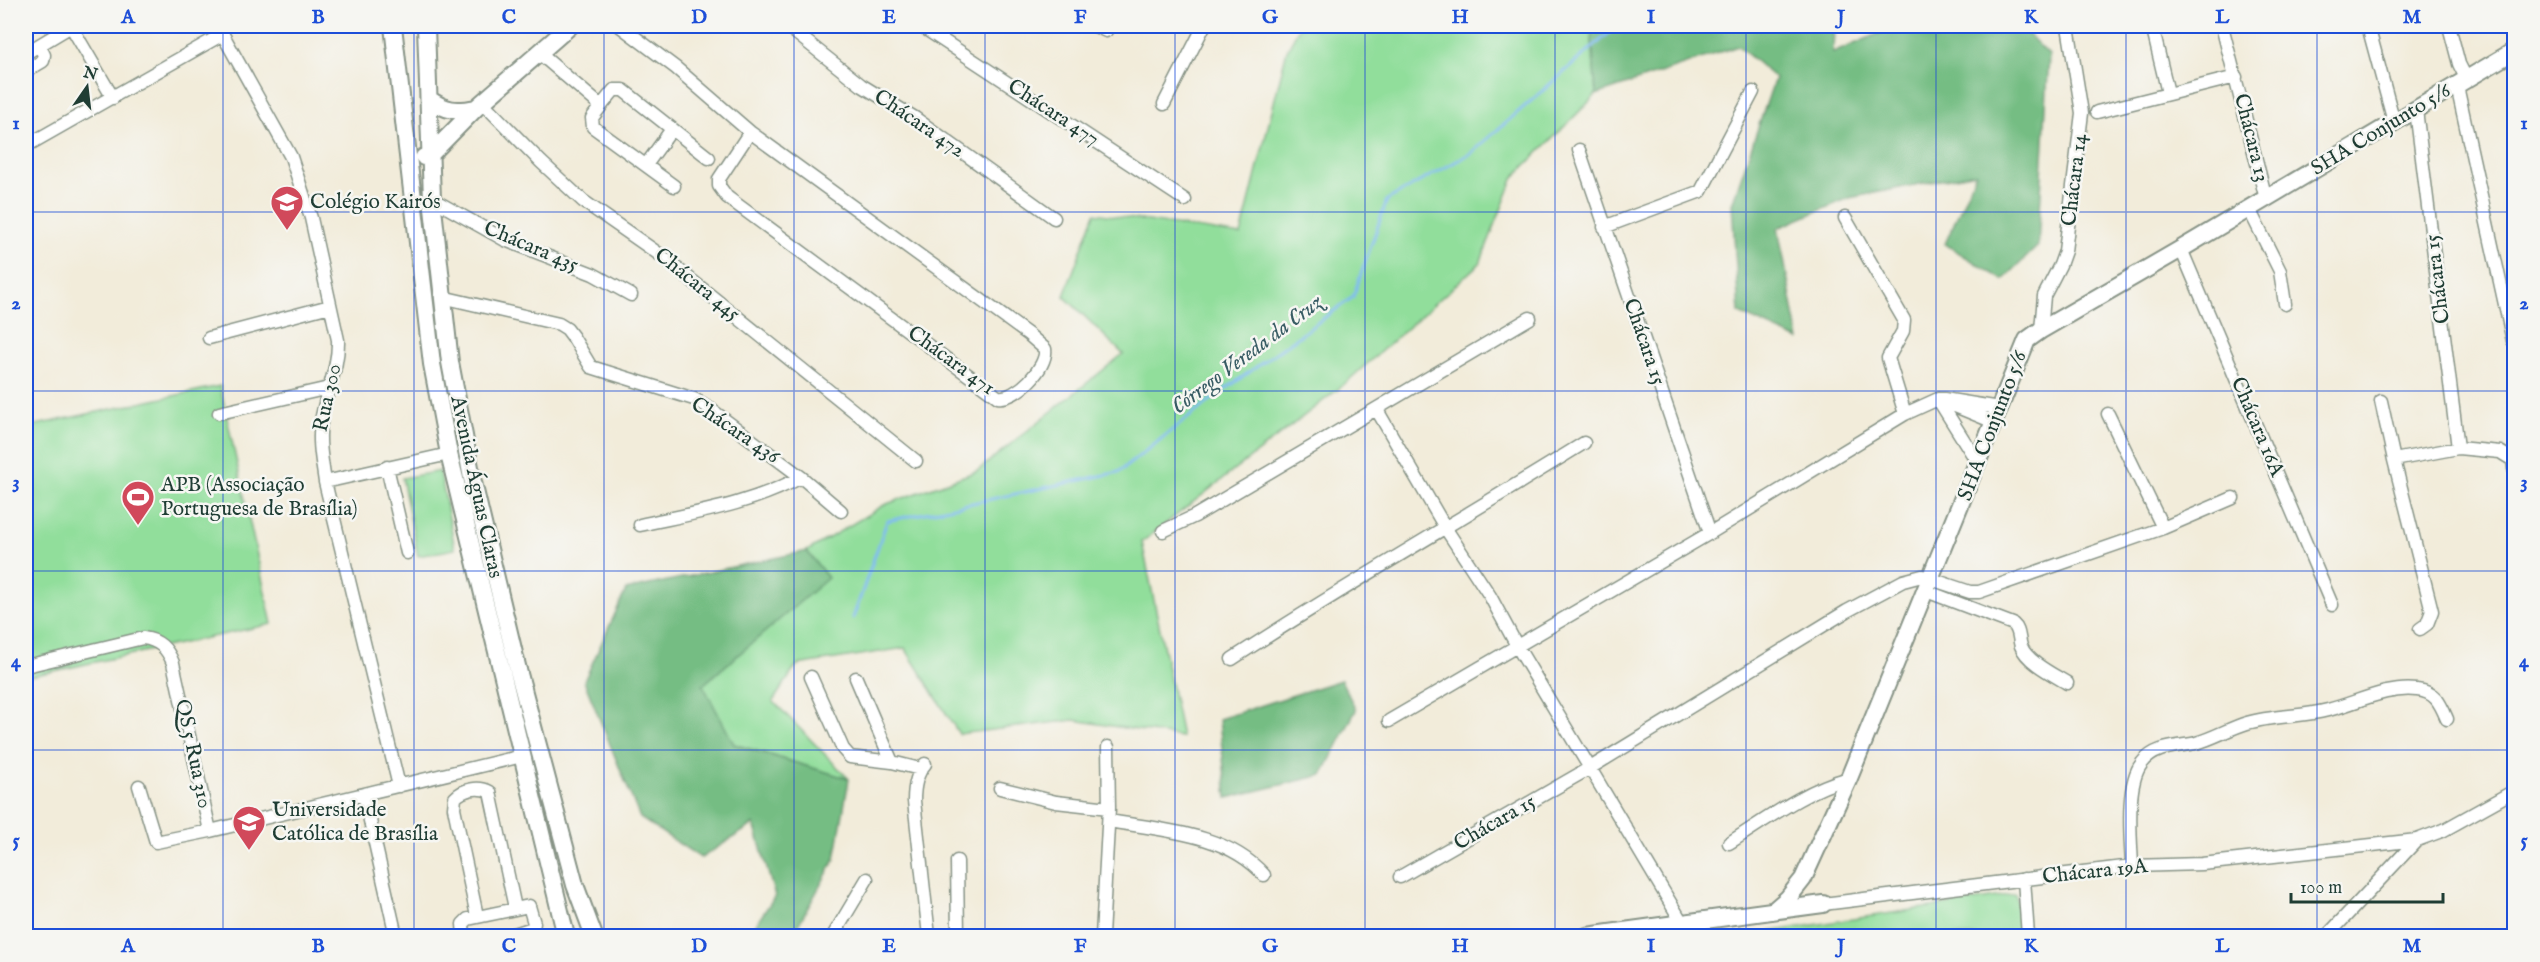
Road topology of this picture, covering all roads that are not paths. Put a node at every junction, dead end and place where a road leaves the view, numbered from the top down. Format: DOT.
graph roads {
  1 [pos="71,26"];
  2 [pos="393,26"];
  3 [pos="426,26"];
  4 [pos="570,26"];
  5 [pos="620,26"];
  6 [pos="787,26"];
  7 [pos="921,26"];
  8 [pos="1204,26"];
  9 [pos="2068,26"];
  10 [pos="2152,26"];
  11 [pos="2222,26"];
  12 [pos="2368,26"];
  13 [pos="2449,26"];
  14 [pos="220,30"];
  15 [pos="39,45"];
  16 [pos="2514,51"];
  17 [pos="26,53"];
  18 [pos="538,53"];
  19 [pos="26,71"];
  20 [pos="2236,76"];
  21 [pos="2462,82"];
  22 [pos="1753,92"];
  23 [pos="2169,93"];
  24 [pos="113,98"];
  25 [pos="429,99"];
  26 [pos="1164,104"];
  27 [pos="480,106"];
  28 [pos="601,106"];
  29 [pos="2416,110"];
  30 [pos="2097,112"];
  31 [pos="2394,122"];
  32 [pos="672,129"];
  33 [pos="750,132"];
  34 [pos="406,143"];
  35 [pos="26,146"];
  36 [pos="1579,150"];
  37 [pos="429,156"];
  38 [pos="709,159"];
  39 [pos="646,165"];
  40 [pos="674,186"];
  41 [pos="2266,198"];
  42 [pos="432,199"];
  43 [pos="1185,200"];
  44 [pos="2249,209"];
  45 [pos="1054,218"];
  46 [pos="1845,218"];
  47 [pos="1604,227"];
  48 [pos="2181,249"];
  49 [pos="631,295"];
  50 [pos="442,297"];
  51 [pos="2285,303"];
  52 [pos="330,306"];
  53 [pos="1530,318"];
  54 [pos="2041,330"];
  55 [pos="208,338"];
  56 [pos="2513,341"];
  57 [pos="450,362"];
  58 [pos="432,364"];
  59 [pos="329,388"];
  60 [pos="1938,399"];
  61 [pos="2381,401"];
  62 [pos="1377,410"];
  63 [pos="219,413"];
  64 [pos="1905,414"];
  65 [pos="2108,414"];
  66 [pos="1996,415"];
  67 [pos="1584,443"];
  68 [pos="2458,448"];
  69 [pos="448,454"];
  70 [pos="2394,460"];
  71 [pos="916,461"];
  72 [pos="1978,463"];
  73 [pos="387,467"];
  74 [pos="2514,469"];
  75 [pos="801,477"];
  76 [pos="325,482"];
  77 [pos="2233,498"];
  78 [pos="841,511"];
  79 [pos="640,525"];
  80 [pos="2163,528"];
  81 [pos="1446,529"];
  82 [pos="1162,531"];
  83 [pos="1710,533"];
  84 [pos="407,553"];
  85 [pos="1929,585"];
  86 [pos="2332,605"];
  87 [pos="2420,629"];
  88 [pos="1517,646"];
  89 [pos="1232,659"];
  90 [pos="26,666"];
  91 [pos="811,677"];
  92 [pos="856,678"];
  93 [pos="2067,683"];
  94 [pos="2447,719"];
  95 [pos="1389,721"];
  96 [pos="1108,747"];
  97 [pos="522,756"];
  98 [pos="892,762"];
  99 [pos="1590,768"];
  100 [pos="463,771"];
  101 [pos="1849,778"];
  102 [pos="139,786"];
  103 [pos="399,786"];
  104 [pos="1000,788"];
  105 [pos="468,790"];
  106 [pos="2514,791"];
  107 [pos="364,794"];
  108 [pos="1109,815"];
  109 [pos="210,831"];
  110 [pos="2417,840"];
  111 [pos="1729,843"];
  112 [pos="957,861"];
  113 [pos="2132,866"];
  114 [pos="1808,868"];
  115 [pos="1264,875"];
  116 [pos="1400,877"];
  117 [pos="867,879"];
  118 [pos="2024,879"];
  119 [pos="1822,904"];
  120 [pos="515,908"];
  121 [pos="585,910"];
  122 [pos="1773,911"];
  123 [pos="559,915"];
  124 [pos="477,916"];
  125 [pos="1683,924"];
  126 [pos="396,936"];
  127 [pos="464,936"];
  128 [pos="508,936"];
  129 [pos="566,936"];
  130 [pos="594,936"];
  131 [pos="833,936"];
  132 [pos="929,936"];
  133 [pos="958,936"];
  134 [pos="1102,936"];
  135 [pos="1587,936"];
  136 [pos="2028,936"];
  137 [pos="2327,936"];
  1 -- 15 [label="street"];
  1 -- 24 [label="street"];
  2 -- 34 [label="main road, Avenida Águas Claras"];
  3 -- 25 [label="main road, Avenida Águas Claras"];
  4 -- 18 [label="main road"];
  5 -- 33 [label="street, Chácara 471"];
  6 -- 45 [label="street, Chácara 472"];
  7 -- 43 [label="street, Chácara 477"];
  8 -- 26 [label="street"];
  9 -- 54 [label="street, Chácara 14"];
  10 -- 23 [label="street"];
  11 -- 20 [label="street, Chácara 13"];
  12 -- 31 [label="street"];
  13 -- 21 [label="street"];
  14 -- 24 [label="street"];
  14 -- 52 [label="street, Rua 300"];
  15 -- 17 [label="street"];
  15 -- 19 [label="street"];
  16 -- 21 [label="main road, SHA Conjunto 5/6"];
  18 -- 27 [label="main road"];
  18 -- 28 [label="street"];
  20 -- 23 [label="street, Chácara 13"];
  20 -- 41 [label="street, Chácara 13"];
  21 -- 29 [label="main road, SHA Conjunto 5/6"];
  21 -- 56 [label="street"];
  22 -- 47 [label="street"];
  23 -- 30 [label="street, Chácara 13"];
  24 -- 35 [label="street"];
  25 -- 27 [label="main road"];
  25 -- 37 [label="main road, Avenida Águas Claras"];
  27 -- 37 [label="main road"];
  27 -- 71 [label="street, Chácara 445"];
  28 -- 32 [label="street"];
  28 -- 39 [label="street"];
  29 -- 31 [label="main road, SHA Conjunto 5/6"];
  29 -- 68 [label="street, Chácara 15"];
  31 -- 41 [label="main road, SHA Conjunto 5/6"];
  32 -- 38 [label="street"];
  32 -- 39 [label="street"];
  33 -- 33 [label="street, Chácara 471"];
  34 -- 37 [label="main road"];
  34 -- 58 [label="main road, Avenida Águas Claras"];
  36 -- 47 [label="street, Chácara 15"];
  37 -- 42 [label="main road, Avenida Águas Claras"];
  39 -- 40 [label="street"];
  41 -- 44 [label="main road, SHA Conjunto 5/6"];
  42 -- 49 [label="street, Chácara 435"];
  42 -- 50 [label="main road, Avenida Águas Claras"];
  44 -- 48 [label="main road, SHA Conjunto 5/6"];
  44 -- 51 [label="street"];
  46 -- 64 [label="street"];
  47 -- 83 [label="street, Chácara 15"];
  48 -- 54 [label="main road, SHA Conjunto 5/6"];
  48 -- 86 [label="street, Chácara 16A"];
  50 -- 57 [label="main road, Avenida Águas Claras"];
  50 -- 75 [label="street, Chácara 436"];
  52 -- 55 [label="street"];
  52 -- 59 [label="street, Rua 300"];
  53 -- 62 [label="street"];
  54 -- 66 [label="main road, SHA Conjunto 5/6"];
  57 -- 58 [label="main road"];
  57 -- 121 [label="main road, Avenida Águas Claras"];
  58 -- 69 [label="main road, Avenida Águas Claras"];
  59 -- 63 [label="street"];
  59 -- 76 [label="street, Rua 300"];
  60 -- 64 [label="street"];
  60 -- 66 [label="street"];
  60 -- 72 [label="street"];
  61 -- 70 [label="street"];
  62 -- 81 [label="street"];
  62 -- 82 [label="street"];
  64 -- 83 [label="street"];
  65 -- 80 [label="street"];
  66 -- 72 [label="main road, SHA Conjunto 5/6"];
  67 -- 81 [label="street"];
  68 -- 70 [label="street"];
  68 -- 74 [label="street"];
  69 -- 73 [label="street"];
  69 -- 97 [label="main road, Avenida Águas Claras"];
  70 -- 87 [label="street"];
  72 -- 85 [label="main road, SHA Conjunto 5/6"];
  73 -- 76 [label="street"];
  73 -- 84 [label="street"];
  75 -- 78 [label="street, Chácara 436"];
  75 -- 79 [label="street, Chácara 436"];
  76 -- 103 [label="street, Rua 300"];
  77 -- 80 [label="street"];
  80 -- 85 [label="street"];
  81 -- 88 [label="street"];
  81 -- 89 [label="street"];
  83 -- 88 [label="street"];
  85 -- 93 [label="street"];
  85 -- 99 [label="street, Chácara 15"];
  85 -- 101 [label="main road, SHA Conjunto 5/6"];
  88 -- 95 [label="street"];
  88 -- 99 [label="street"];
  90 -- 109 [label="street, QS 5 Rua 310"];
  91 -- 98 [label="street"];
  92 -- 98 [label="street"];
  94 -- 113 [label="street"];
  96 -- 108 [label="street"];
  97 -- 100 [label="street, QS 5 Rua 310"];
  97 -- 123 [label="main road, Avenida Águas Claras"];
  98 -- 132 [label="street"];
  99 -- 116 [label="street, Chácara 15"];
  99 -- 125 [label="street"];
  100 -- 103 [label="street, QS 5 Rua 310"];
  100 -- 105 [label="street"];
  101 -- 111 [label="street"];
  101 -- 114 [label="main road, SHA Conjunto 5/6"];
  102 -- 109 [label="street"];
  103 -- 107 [label="street, QS 5 Rua 310"];
  104 -- 108 [label="street"];
  105 -- 120 [label="street"];
  105 -- 124 [label="street"];
  106 -- 110 [label="street"];
  107 -- 109 [label="street, QS 5 Rua 310"];
  107 -- 126 [label="street"];
  108 -- 115 [label="street"];
  108 -- 134 [label="street"];
  110 -- 113 [label="street, Chácara 19A"];
  110 -- 137 [label="street"];
  112 -- 133 [label="street"];
  113 -- 118 [label="street, Chácara 19A"];
  114 -- 119 [label="main road"];
  114 -- 122 [label="main road, SHA Conjunto 5/6"];
  117 -- 131 [label="street"];
  118 -- 119 [label="street, Chácara 19A"];
  118 -- 136 [label="street"];
  119 -- 122 [label="main road, Chácara 19A"];
  120 -- 124 [label="street"];
  120 -- 128 [label="street"];
  121 -- 123 [label="main road"];
  121 -- 130 [label="main road, Avenida Águas Claras"];
  122 -- 125 [label="main road, Chácara 19A"];
  123 -- 129 [label="main road, Avenida Águas Claras"];
  124 -- 127 [label="street"];
  125 -- 135 [label="main road, Chácara 19A"];
}
